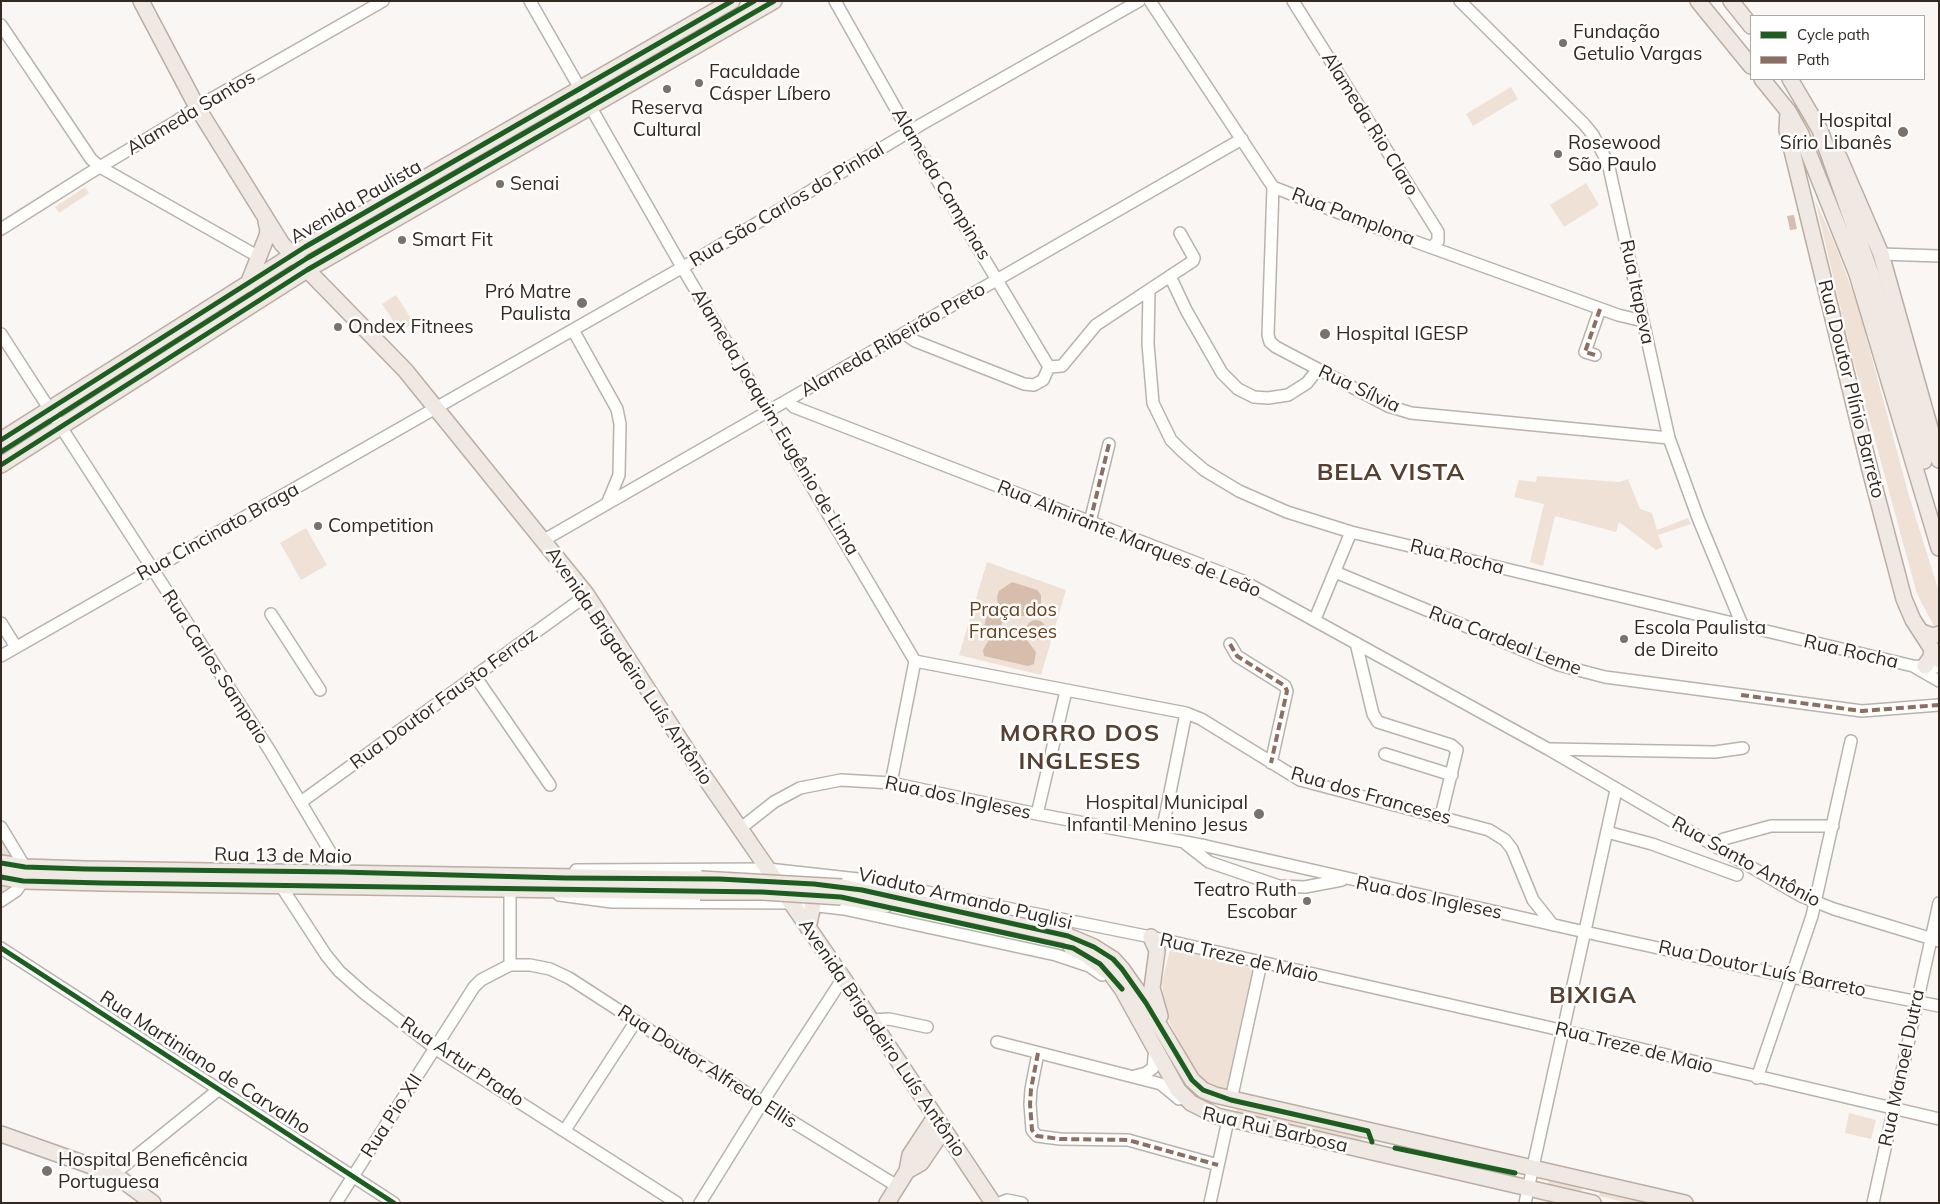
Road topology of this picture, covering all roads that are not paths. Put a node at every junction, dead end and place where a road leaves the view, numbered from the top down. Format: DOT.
graph roads {
  1 [pos="141,1"];
  2 [pos="383,1"];
  3 [pos="530,1"];
  4 [pos="732,1"];
  5 [pos="774,1"];
  6 [pos="835,1"];
  7 [pos="1139,1"];
  8 [pos="1150,1"];
  9 [pos="1293,1"];
  10 [pos="1460,1"];
  11 [pos="1698,1"];
  12 [pos="1731,1"];
  13 [pos="1,25"];
  14 [pos="1750,25"];
  15 [pos="1750,65"];
  16 [pos="1763,80"];
  17 [pos="1791,80"];
  18 [pos="580,90"];
  19 [pos="197,106"];
  20 [pos="590,107"];
  21 [pos="1788,111"];
  22 [pos="909,132"];
  23 [pos="1242,139"];
  24 [pos="1825,147"];
  25 [pos="100,167"];
  26 [pos="1273,187"];
  27 [pos="264,218"];
  28 [pos="1,229"];
  29 [pos="1180,233"];
  30 [pos="1432,247"];
  31 [pos="1881,254"];
  32 [pos="292,255"];
  33 [pos="1939,256"];
  34 [pos="259,257"];
  35 [pos="682,267"];
  36 [pos="306,270"];
  37 [pos="1170,276"];
  38 [pos="999,279"];
  39 [pos="247,284"];
  40 [pos="1149,290"];
  41 [pos="1600,309"];
  42 [pos="1643,322"];
  43 [pos="573,330"];
  44 [pos="904,333"];
  45 [pos="1,334"];
  46 [pos="1586,352"];
  47 [pos="1049,367"];
  48 [pos="1317,370"];
  49 [pos="788,401"];
  50 [pos="436,408"];
  51 [pos="50,410"];
  52 [pos="769,412"];
  53 [pos="61,427"];
  54 [pos="1669,438"];
  55 [pos="1,440"];
  56 [pos="1109,444"];
  57 [pos="1939,460"];
  58 [pos="1,465"];
  59 [pos="607,504"];
  60 [pos="1939,513"];
  61 [pos="1090,522"];
  62 [pos="1351,532"];
  63 [pos="544,540"];
  64 [pos="1939,548"];
  65 [pos="151,569"];
  66 [pos="1335,572"];
  67 [pos="587,595"];
  68 [pos="271,614"];
  69 [pos="1315,619"];
  70 [pos="1,623"];
  71 [pos="1743,627"];
  72 [pos="1922,632"];
  73 [pos="1939,634"];
  74 [pos="1356,643"];
  75 [pos="1230,644"];
  76 [pos="16,647"];
  77 [pos="1,656"];
  78 [pos="915,661"];
  79 [pos="1930,662"];
  80 [pos="475,676"];
  81 [pos="1939,681"];
  82 [pos="320,690"];
  83 [pos="1066,691"];
  84 [pos="1939,704"];
  85 [pos="1186,713"];
  86 [pos="1851,741"];
  87 [pos="1742,748"];
  88 [pos="1548,749"];
  89 [pos="1385,754"];
  90 [pos="1271,763"];
  91 [pos="1452,775"];
  92 [pos="891,783"];
  93 [pos="550,785"];
  94 [pos="1616,790"];
  95 [pos="301,802"];
  96 [pos="1038,814"];
  97 [pos="1441,816"];
  98 [pos="1833,826"];
  99 [pos="1,827"];
  100 [pos="740,828"];
  101 [pos="1607,832"];
  102 [pos="1161,837"];
  103 [pos="1186,843"];
  104 [pos="1712,845"];
  105 [pos="1,863"];
  106 [pos="740,869"];
  107 [pos="768,869"];
  108 [pos="795,871"];
  109 [pos="24,874"];
  110 [pos="821,874"];
  111 [pos="1737,875"];
  112 [pos="1,877"];
  113 [pos="566,878"];
  114 [pos="340,879"];
  115 [pos="1346,879"];
  116 [pos="510,882"];
  117 [pos="534,883"];
  118 [pos="701,885"];
  119 [pos="281,886"];
  120 [pos="576,890"];
  121 [pos="841,892"];
  122 [pos="1533,900"];
  123 [pos="1,901"];
  124 [pos="739,903"];
  125 [pos="792,903"];
  126 [pos="1816,903"];
  127 [pos="1939,903"];
  128 [pos="813,905"];
  129 [pos="828,907"];
  130 [pos="1512,916"];
  131 [pos="1553,925"];
  132 [pos="808,928"];
  133 [pos="1585,932"];
  134 [pos="1151,937"];
  135 [pos="1935,940"];
  136 [pos="1,948"];
  137 [pos="1113,959"];
  138 [pos="1261,963"];
  139 [pos="510,965"];
  140 [pos="1792,977"];
  141 [pos="843,978"];
  142 [pos="1122,989"];
  143 [pos="1917,1001"];
  144 [pos="1939,1006"];
  145 [pos="636,1020"];
  146 [pos="870,1020"];
  147 [pos="927,1026"];
  148 [pos="1160,1027"];
  149 [pos="1563,1030"];
  150 [pos="997,1042"];
  151 [pos="1155,1047"];
  152 [pos="436,1049"];
  153 [pos="1038,1053"];
  154 [pos="1136,1076"];
  155 [pos="1757,1078"];
  156 [pos="218,1090"];
  157 [pos="1231,1100"];
  158 [pos="762,1103"];
  159 [pos="1893,1110"];
  160 [pos="1223,1118"];
  161 [pos="1939,1119"];
  162 [pos="940,1123"];
  163 [pos="565,1130"];
  164 [pos="1368,1131"];
  165 [pos="1,1134"];
  166 [pos="1393,1137"];
  167 [pos="1368,1152"];
  168 [pos="1388,1156"];
  169 [pos="1218,1165"];
  170 [pos="1533,1169"];
  171 [pos="114,1174"];
  172 [pos="353,1176"];
  173 [pos="1593,1182"];
  174 [pos="897,1186"];
  175 [pos="1527,1196"];
  176 [pos="1591,1202"];
  177 [pos="153,1203"];
  178 [pos="336,1203"];
  179 [pos="394,1203"];
  180 [pos="676,1203"];
  181 [pos="700,1203"];
  182 [pos="887,1203"];
  183 [pos="993,1203"];
  184 [pos="1000,1203"];
  185 [pos="1022,1203"];
  186 [pos="1210,1203"];
  187 [pos="1685,1203"];
  188 [pos="1873,1203"];
  1 -- 19 [label="main road, Avenida Brigadeiro Luís Antônio"];
  2 -- 19 [label="street, Alameda Santos"];
  3 -- 18 [label="street, Alameda Joaquim Eugênio de Lima"];
  4 -- 18 [label="main road, Avenida Paulista"];
  5 -- 20 [label="main road, Avenida Paulista"];
  6 -- 22 [label="street, Alameda Campinas"];
  7 -- 22 [label="street, Rua São Carlos do Pinhal"];
  8 -- 23 [label="street, Rua Pamplona"];
  9 -- 30 [label="street, Alameda Rio Claro"];
  10 -- 42 [label="street, Rua Itapeva"];
  11 -- 15 [label="main road"];
  12 -- 14 [label="main road"];
  13 -- 25 [label="street"];
  16 -- 21 [label="main road"];
  17 -- 24 [label="main road"];
  18 -- 20 [label="street, Alameda Joaquim Eugênio de Lima"];
  18 -- 32 [label="main road, Avenida Paulista"];
  19 -- 25 [label="street, Alameda Santos"];
  19 -- 27 [label="main road, Avenida Brigadeiro Luís Antônio"];
  20 -- 35 [label="street, Alameda Joaquim Eugênio de Lima"];
  20 -- 36 [label="main road, Avenida Paulista"];
  21 -- 64 [label="main road"];
  21 -- 72 [label="main road, Rua Doutor Plínio Barreto"];
  22 -- 35 [label="street, Rua São Carlos do Pinhal"];
  22 -- 38 [label="street, Alameda Campinas"];
  23 -- 26 [label="street, Rua Pamplona"];
  23 -- 38 [label="street, Alameda Ribeirão Preto"];
  24 -- 31 [label="main road"];
  24 -- 60 [label="main road"];
  25 -- 28 [label="street, Alameda Santos"];
  25 -- 34 [label="street"];
  26 -- 30 [label="street, Rua Pamplona"];
  26 -- 48 [label="street, Rua Sílvia"];
  27 -- 32 [label="main road, Avenida Brigadeiro Luís Antônio"];
  27 -- 34 [label="main road"];
  29 -- 37 [label="street"];
  30 -- 41 [label="street, Rua Pamplona"];
  31 -- 33 [label="street"];
  31 -- 57 [label="main road"];
  32 -- 36 [label="main road, Avenida Brigadeiro Luís Antônio"];
  32 -- 39 [label="main road, Avenida Paulista"];
  34 -- 39 [label="main road"];
  35 -- 43 [label="street, Rua São Carlos do Pinhal"];
  35 -- 52 [label="street, Alameda Joaquim Eugênio de Lima"];
  36 -- 50 [label="main road, Avenida Brigadeiro Luís Antônio"];
  36 -- 53 [label="main road, Avenida Paulista"];
  37 -- 40 [label="street"];
  37 -- 48 [label="street"];
  38 -- 44 [label="street, Alameda Ribeirão Preto"];
  38 -- 47 [label="street, Alameda Campinas"];
  39 -- 51 [label="main road, Avenida Paulista"];
  40 -- 47 [label="street"];
  40 -- 62 [label="street, Rua Rocha"];
  41 -- 42 [label="street, Rua Pamplona"];
  41 -- 46 [label="street"];
  42 -- 54 [label="street, Rua Itapeva"];
  43 -- 50 [label="street, Rua São Carlos do Pinhal"];
  43 -- 59 [label="street"];
  44 -- 47 [label="street"];
  44 -- 49 [label="street, Alameda Ribeirão Preto"];
  45 -- 51 [label="street, Rua Carlos Sampaio"];
  48 -- 54 [label="street, Rua Sílvia"];
  49 -- 52 [label="street, Alameda Ribeirão Preto"];
  49 -- 61 [label="street, Rua Almirante Marques de Leão"];
  50 -- 63 [label="main road, Avenida Brigadeiro Luís Antônio"];
  50 -- 65 [label="street, Rua Cincinato Braga"];
  51 -- 53 [label="street, Rua Carlos Sampaio"];
  51 -- 55 [label="main road, Avenida Paulista"];
  52 -- 59 [label="street, Alameda Ribeirão Preto"];
  52 -- 78 [label="street, Alameda Joaquim Eugênio de Lima"];
  53 -- 58 [label="main road, Avenida Paulista"];
  53 -- 65 [label="street, Rua Carlos Sampaio"];
  54 -- 71 [label="street, Rua Itapeva"];
  56 -- 61 [label="street"];
  59 -- 63 [label="street, Alameda Ribeirão Preto"];
  61 -- 69 [label="street, Rua Almirante Marques de Leão"];
  62 -- 66 [label="street"];
  62 -- 71 [label="street, Rua Rocha"];
  63 -- 67 [label="main road, Avenida Brigadeiro Luís Antônio"];
  65 -- 76 [label="street, Rua Cincinato Braga"];
  65 -- 95 [label="street, Rua Carlos Sampaio"];
  66 -- 69 [label="street"];
  66 -- 84 [label="street, Rua Cardeal Leme"];
  67 -- 80 [label="street, Rua Doutor Fausto Ferraz"];
  67 -- 100 [label="main road, Avenida Brigadeiro Luís Antônio"];
  68 -- 82 [label="street"];
  69 -- 74 [label="street, Rua Almirante Marques de Leão"];
  70 -- 76 [label="street"];
  71 -- 79 [label="street, Rua Rocha"];
  72 -- 73 [label="main road"];
  72 -- 79 [label="main road, Rua Doutor Plínio Barreto"];
  74 -- 88 [label="street, Rua Almirante Marques de Leão"];
  74 -- 91 [label="street"];
  75 -- 90 [label="street"];
  76 -- 77 [label="street, Rua Cincinato Braga"];
  78 -- 83 [label="street, Rua dos Franceses"];
  78 -- 92 [label="street"];
  79 -- 81 [label="street, Rua Rocha"];
  80 -- 93 [label="street"];
  80 -- 95 [label="street, Rua Doutor Fausto Ferraz"];
  83 -- 85 [label="street, Rua dos Franceses"];
  83 -- 96 [label="street"];
  85 -- 90 [label="street, Rua dos Franceses"];
  85 -- 102 [label="street"];
  86 -- 98 [label="street"];
  87 -- 88 [label="street"];
  88 -- 94 [label="street, Rua Almirante Marques de Leão"];
  89 -- 91 [label="street"];
  90 -- 97 [label="street, Rua dos Franceses"];
  91 -- 97 [label="street"];
  92 -- 96 [label="street, Rua dos Ingleses"];
  92 -- 100 [label="street, Rua dos Ingleses"];
  94 -- 101 [label="street"];
  94 -- 104 [label="street, Rua Santo Antônio"];
  95 -- 114 [label="street, Rua Carlos Sampaio"];
  96 -- 102 [label="street, Rua dos Ingleses"];
  97 -- 122 [label="street, Rua dos Franceses"];
  98 -- 104 [label="street"];
  98 -- 126 [label="street"];
  99 -- 109 [label="street"];
  100 -- 107 [label="main road, Avenida Brigadeiro Luís Antônio"];
  101 -- 111 [label="street"];
  101 -- 133 [label="street"];
  102 -- 103 [label="street, Rua dos Ingleses"];
  103 -- 115 [label="street, Rua dos Ingleses"];
  103 -- 115 [label="street, Rua dos Ingleses"];
  104 -- 126 [label="street, Rua Santo Antônio"];
  105 -- 109 [label="main road, Rua 13 de Maio"];
  106 -- 107 [label="street, Rua Treze de Maio"];
  106 -- 117 [label="street, Rua Treze de Maio"];
  106 -- 124 [label="street"];
  107 -- 108 [label="street, Rua Treze de Maio"];
  107 -- 125 [label="main road, Avenida Brigadeiro Luís Antônio"];
  108 -- 110 [label="street, Rua Treze de Maio"];
  108 -- 128 [label="street"];
  109 -- 112 [label="main road, Rua 13 de Maio"];
  109 -- 114 [label="main road, Rua 13 de Maio"];
  109 -- 119 [label="main road, Rua 13 de Maio"];
  109 -- 123 [label="street"];
  110 -- 129 [label="street"];
  110 -- 134 [label="street, Rua Treze de Maio"];
  113 -- 117 [label="main road, Rua 13 de Maio"];
  113 -- 118 [label="main road, Viaduto Armando Puglisi"];
  114 -- 116 [label="main road, Rua 13 de Maio"];
  114 -- 119 [label="main road, Rua 13 de Maio"];
  115 -- 130 [label="street, Rua dos Ingleses"];
  116 -- 117 [label="main road, Rua 13 de Maio"];
  116 -- 139 [label="street"];
  117 -- 120 [label="main road, Rua 13 de Maio"];
  117 -- 124 [label="street"];
  118 -- 120 [label="main road, Viaduto Armando Puglisi"];
  118 -- 121 [label="main road, Viaduto Armando Puglisi, bridge"];
  119 -- 152 [label="street, Rua Artur Prado"];
  121 -- 137 [label="main road, Viaduto Armando Puglisi"];
  121 -- 142 [label="main road, Viaduto Armando Puglisi"];
  122 -- 130 [label="street, Rua dos Ingleses"];
  122 -- 131 [label="street, Rua dos Franceses"];
  124 -- 125 [label="street"];
  125 -- 128 [label="street"];
  125 -- 132 [label="main road, Avenida Brigadeiro Luís Antônio"];
  126 -- 135 [label="street, Rua Santo Antônio"];
  126 -- 140 [label="street"];
  127 -- 135 [label="street, Rua Manoel Dutra"];
  128 -- 129 [label="street"];
  128 -- 132 [label="main road"];
  129 -- 142 [label="street"];
  130 -- 131 [label="street, Rua dos Ingleses"];
  131 -- 133 [label="street, Rua dos Ingleses"];
  132 -- 141 [label="main road, Avenida Brigadeiro Luís Antônio"];
  133 -- 140 [label="street, Rua Doutor Luís Barreto"];
  133 -- 149 [label="street"];
  134 -- 138 [label="street, Rua Treze de Maio"];
  134 -- 148 [label="main road"];
  135 -- 143 [label="street, Rua Manoel Dutra"];
  136 -- 156 [label="street, Rua Martiniano de Carvalho"];
  137 -- 148 [label="main road, Rua Rui Barbosa"];
  138 -- 149 [label="street, Rua Treze de Maio"];
  138 -- 157 [label="street"];
  139 -- 145 [label="street, Rua Doutor Alfredo Ellis"];
  139 -- 152 [label="street, Rua Pio XII"];
  140 -- 143 [label="street, Rua Doutor Luís Barreto"];
  140 -- 155 [label="street"];
  141 -- 146 [label="main road, Avenida Brigadeiro Luís Antônio"];
  141 -- 158 [label="street"];
  142 -- 151 [label="main road"];
  143 -- 144 [label="street, Rua Doutor Luís Barreto"];
  143 -- 159 [label="street, Rua Manoel Dutra"];
  145 -- 158 [label="street, Rua Doutor Alfredo Ellis"];
  145 -- 163 [label="street"];
  146 -- 147 [label="street"];
  146 -- 162 [label="main road, Avenida Brigadeiro Luís Antônio"];
  148 -- 157 [label="main road, Rua Rui Barbosa"];
  149 -- 155 [label="street, Rua Treze de Maio"];
  149 -- 170 [label="street"];
  150 -- 153 [label="street, Rua Rui Barbosa"];
  151 -- 154 [label="street"];
  151 -- 160 [label="main road"];
  152 -- 163 [label="street, Rua Artur Prado"];
  152 -- 172 [label="street, Rua Pio XII"];
  153 -- 154 [label="street, Rua Rui Barbosa"];
  153 -- 169 [label="street"];
  154 -- 160 [label="street, Rua Rui Barbosa"];
  155 -- 159 [label="street, Rua Treze de Maio"];
  156 -- 171 [label="street"];
  156 -- 172 [label="street, Rua Martiniano de Carvalho"];
  157 -- 164 [label="main road, Rua Rui Barbosa"];
  158 -- 174 [label="street, Rua Doutor Alfredo Ellis"];
  158 -- 181 [label="street"];
  159 -- 161 [label="street, Rua Treze de Maio"];
  159 -- 188 [label="street, Rua Manoel Dutra"];
  160 -- 167 [label="main road, Rua Rui Barbosa"];
  160 -- 169 [label="street"];
  162 -- 174 [label="main road"];
  162 -- 183 [label="main road, Avenida Brigadeiro Luís Antônio"];
  163 -- 180 [label="street, Rua Artur Prado"];
  164 -- 166 [label="main road, Rua Rui Barbosa"];
  164 -- 167 [label="main road"];
  165 -- 171 [label="main road"];
  166 -- 168 [label="main road"];
  166 -- 170 [label="main road, Rua Rui Barbosa"];
  167 -- 168 [label="main road, Rua Rui Barbosa"];
  168 -- 175 [label="main road, Rua Rui Barbosa"];
  169 -- 186 [label="street"];
  170 -- 173 [label="main road, Rua Rui Barbosa"];
  170 -- 175 [label="street"];
  171 -- 177 [label="main road"];
  172 -- 178 [label="street, Rua Pio XII"];
  172 -- 179 [label="street, Rua Martiniano de Carvalho"];
  173 -- 176 [label="main road"];
  173 -- 187 [label="main road, Rua Rui Barbosa"];
  174 -- 182 [label="main road"];
  175 -- 176 [label="main road, Rua Rui Barbosa"];
  184 -- 185 [label="street"];
}
